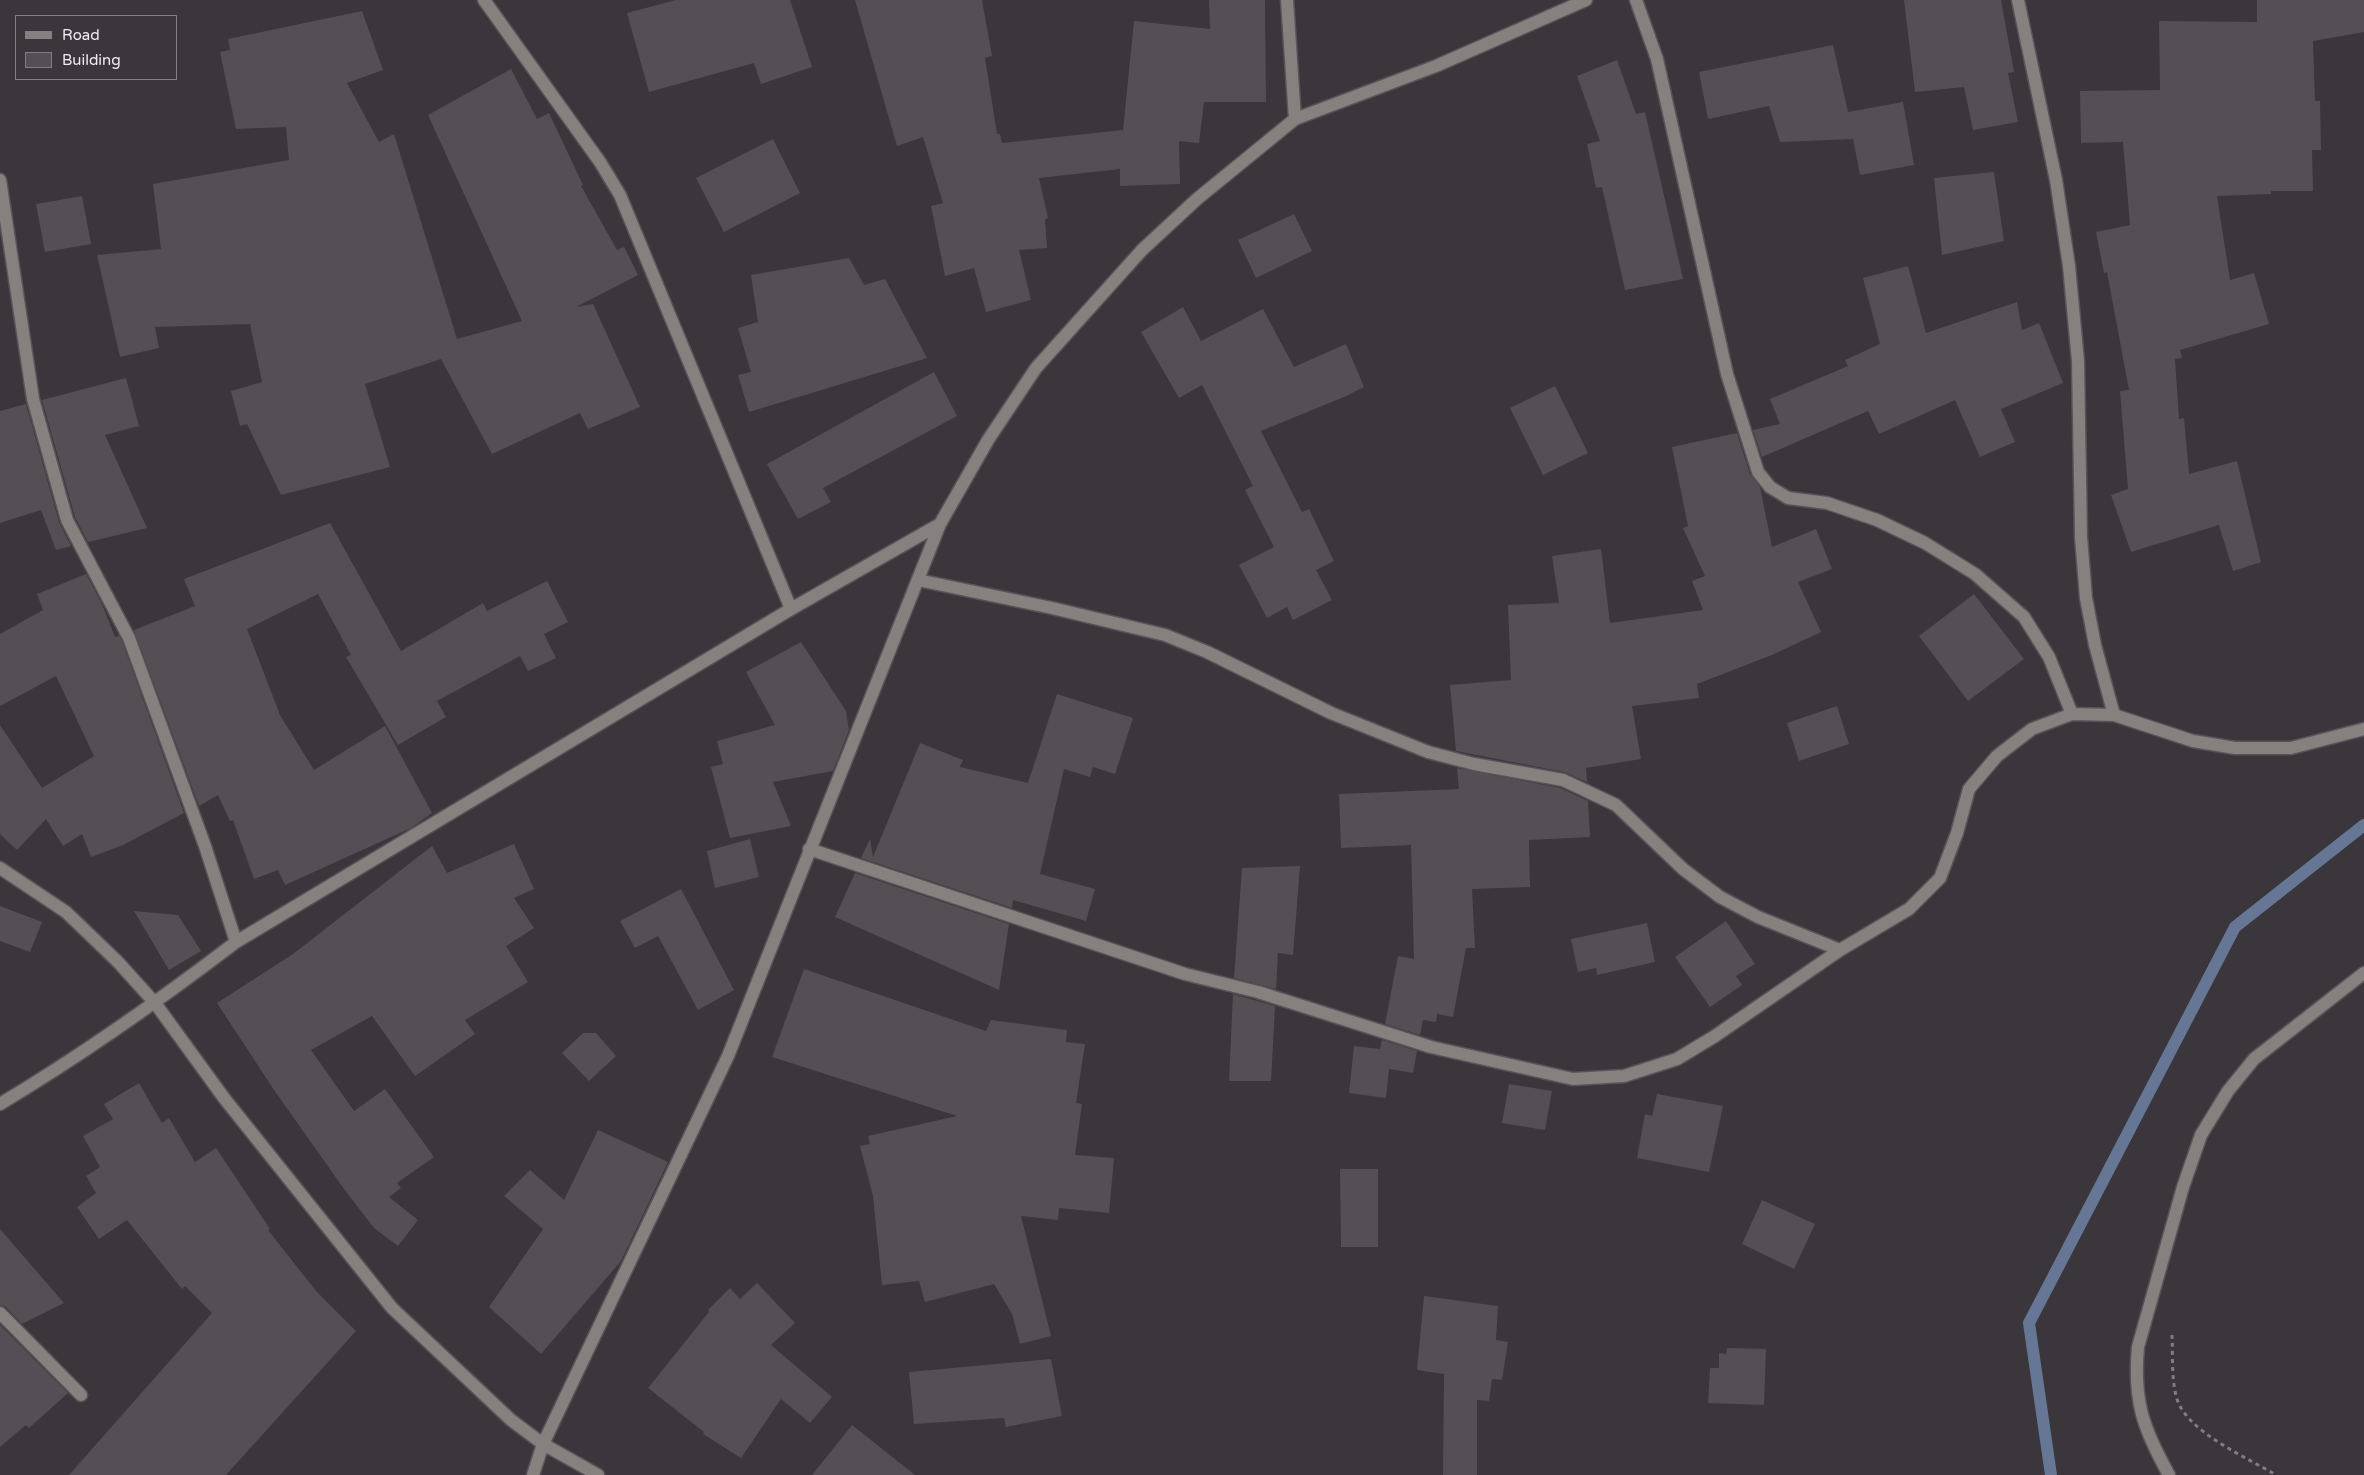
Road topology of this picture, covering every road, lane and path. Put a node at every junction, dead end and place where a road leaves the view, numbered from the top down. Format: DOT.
graph roads {
  1 [pos="484,0"];
  2 [pos="1287,0"];
  3 [pos="1586,0"];
  4 [pos="1636,0"];
  5 [pos="2018,0"];
  6 [pos="1295,119"];
  7 [pos="0,180"];
  8 [pos="940,524"];
  9 [pos="918,580"];
  10 [pos="791,609"];
  11 [pos="2072,714"];
  12 [pos="2114,715"];
  13 [pos="2364,729"];
  14 [pos="809,849"];
  15 [pos="0,868"];
  16 [pos="236,942"];
  17 [pos="1840,950"];
  18 [pos="2364,973"];
  19 [pos="155,1003"];
  20 [pos="0,1104"];
  21 [pos="0,1313"];
  22 [pos="2172,1333"];
  23 [pos="80,1395"];
  24 [pos="543,1444"];
  25 [pos="533,1475"];
  26 [pos="598,1475"];
  27 [pos="2169,1475"];
  28 [pos="2276,1475"];
  1 -- 10 [label="street"];
  2 -- 6 [label="street"];
  3 -- 6 [label="street"];
  4 -- 11 [label="street"];
  5 -- 12 [label="street"];
  6 -- 8 [label="street"];
  7 -- 16 [label="street"];
  8 -- 9 [label="street"];
  8 -- 10 [label="street"];
  9 -- 14 [label="street"];
  9 -- 17 [label="street"];
  10 -- 16 [label="street"];
  11 -- 12 [label="street"];
  11 -- 17 [label="street"];
  12 -- 13 [label="street"];
  14 -- 17 [label="street"];
  14 -- 24 [label="street"];
  15 -- 19 [label="street"];
  16 -- 19 [label="street"];
  18 -- 27 [label="street"];
  19 -- 20 [label="street"];
  19 -- 24 [label="street"];
  21 -- 23 [label="street"];
  22 -- 28 [label="path"];
  24 -- 25 [label="street"];
  24 -- 26 [label="street"];
}
